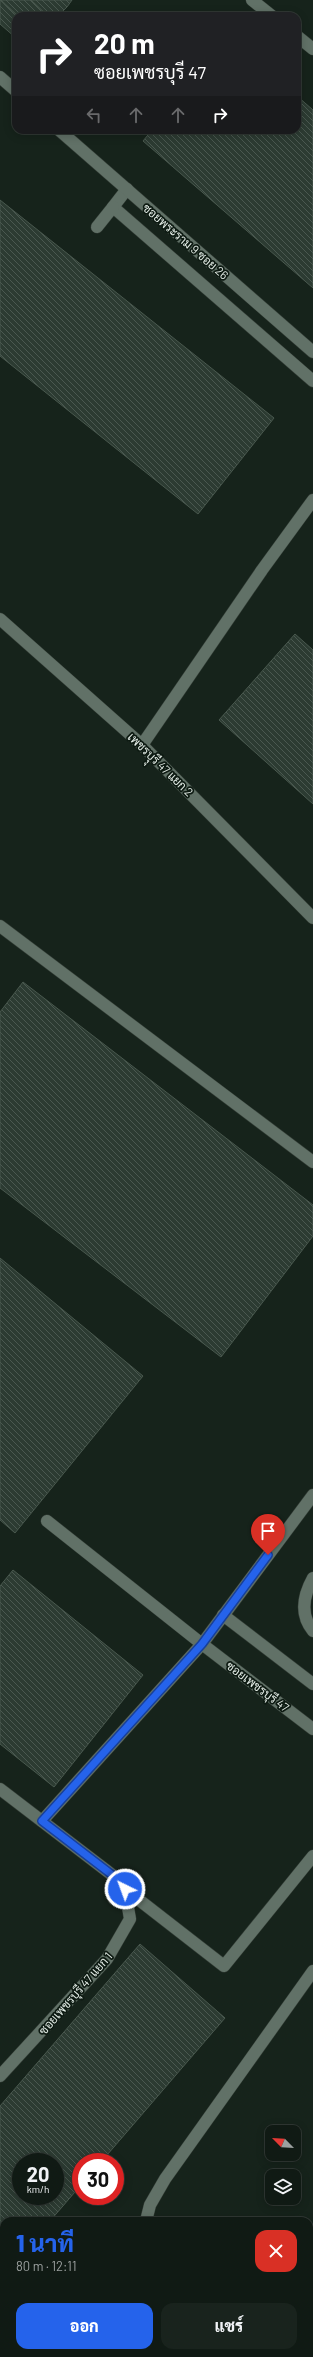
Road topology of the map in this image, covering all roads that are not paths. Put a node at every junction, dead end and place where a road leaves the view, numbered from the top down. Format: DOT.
graph roads {
  1 [pos="252,0"];
  2 [pos="267,12"];
  3 [pos="301,39"];
  4 [pos="313,49"];
  5 [pos="0,77"];
  6 [pos="12,88"];
  7 [pos="64,134"];
  8 [pos="126,189"];
  9 [pos="113,206"];
  10 [pos="97,227"];
  11 [pos="313,352"];
  12 [pos="313,381"];
  13 [pos="313,500"];
  14 [pos="0,619"];
  15 [pos="142,745"];
  16 [pos="313,918"];
  17 [pos="0,926"];
  18 [pos="313,1162"];
  19 [pos="313,1495"];
  20 [pos="47,1521"];
  21 [pos="313,1578"];
  22 [pos="223,1615"];
  23 [pos="313,1631"];
  24 [pos="202,1644"];
  25 [pos="313,1684"];
  26 [pos="313,1729"];
  27 [pos="0,1789"];
  28 [pos="42,1821"];
  29 [pos="313,1856"];
  30 [pos="125,1889"];
  31 [pos="313,1971"];
  32 [pos="0,2076"];
  33 [pos="147,2217"];
  1 -- 2 [label="street"];
  3 -- 4 [label="street"];
  5 -- 6 [label="street"];
  7 -- 8 [label="street, ซอยพระราม 9 ซอย 26"];
  8 -- 9 [label="street"];
  8 -- 11 [label="street, ซอยพระราม 9 ซอย 26"];
  9 -- 10 [label="street"];
  9 -- 12 [label="street"];
  13 -- 15 [label="street"];
  14 -- 15 [label="street, เพชรบุุรี 47 แยก 2"];
  15 -- 16 [label="street, เพชรบุุรี 47 แยก 2"];
  17 -- 18 [label="street"];
  19 -- 22 [label="street"];
  20 -- 24 [label="street, ซอยเพชรบุรี 47"];
  21 -- 23 [label="street"];
  22 -- 24 [label="street"];
  22 -- 25 [label="street"];
  24 -- 26 [label="street, ซอยเพชรบุรี 47"];
  24 -- 28 [label="street"];
  27 -- 28 [label="street"];
  28 -- 30 [label="street"];
  29 -- 30 [label="street"];
  30 -- 32 [label="street, ซอยเพชรบุรี 47 แยก 1"];
  31 -- 33 [label="street"];
}
